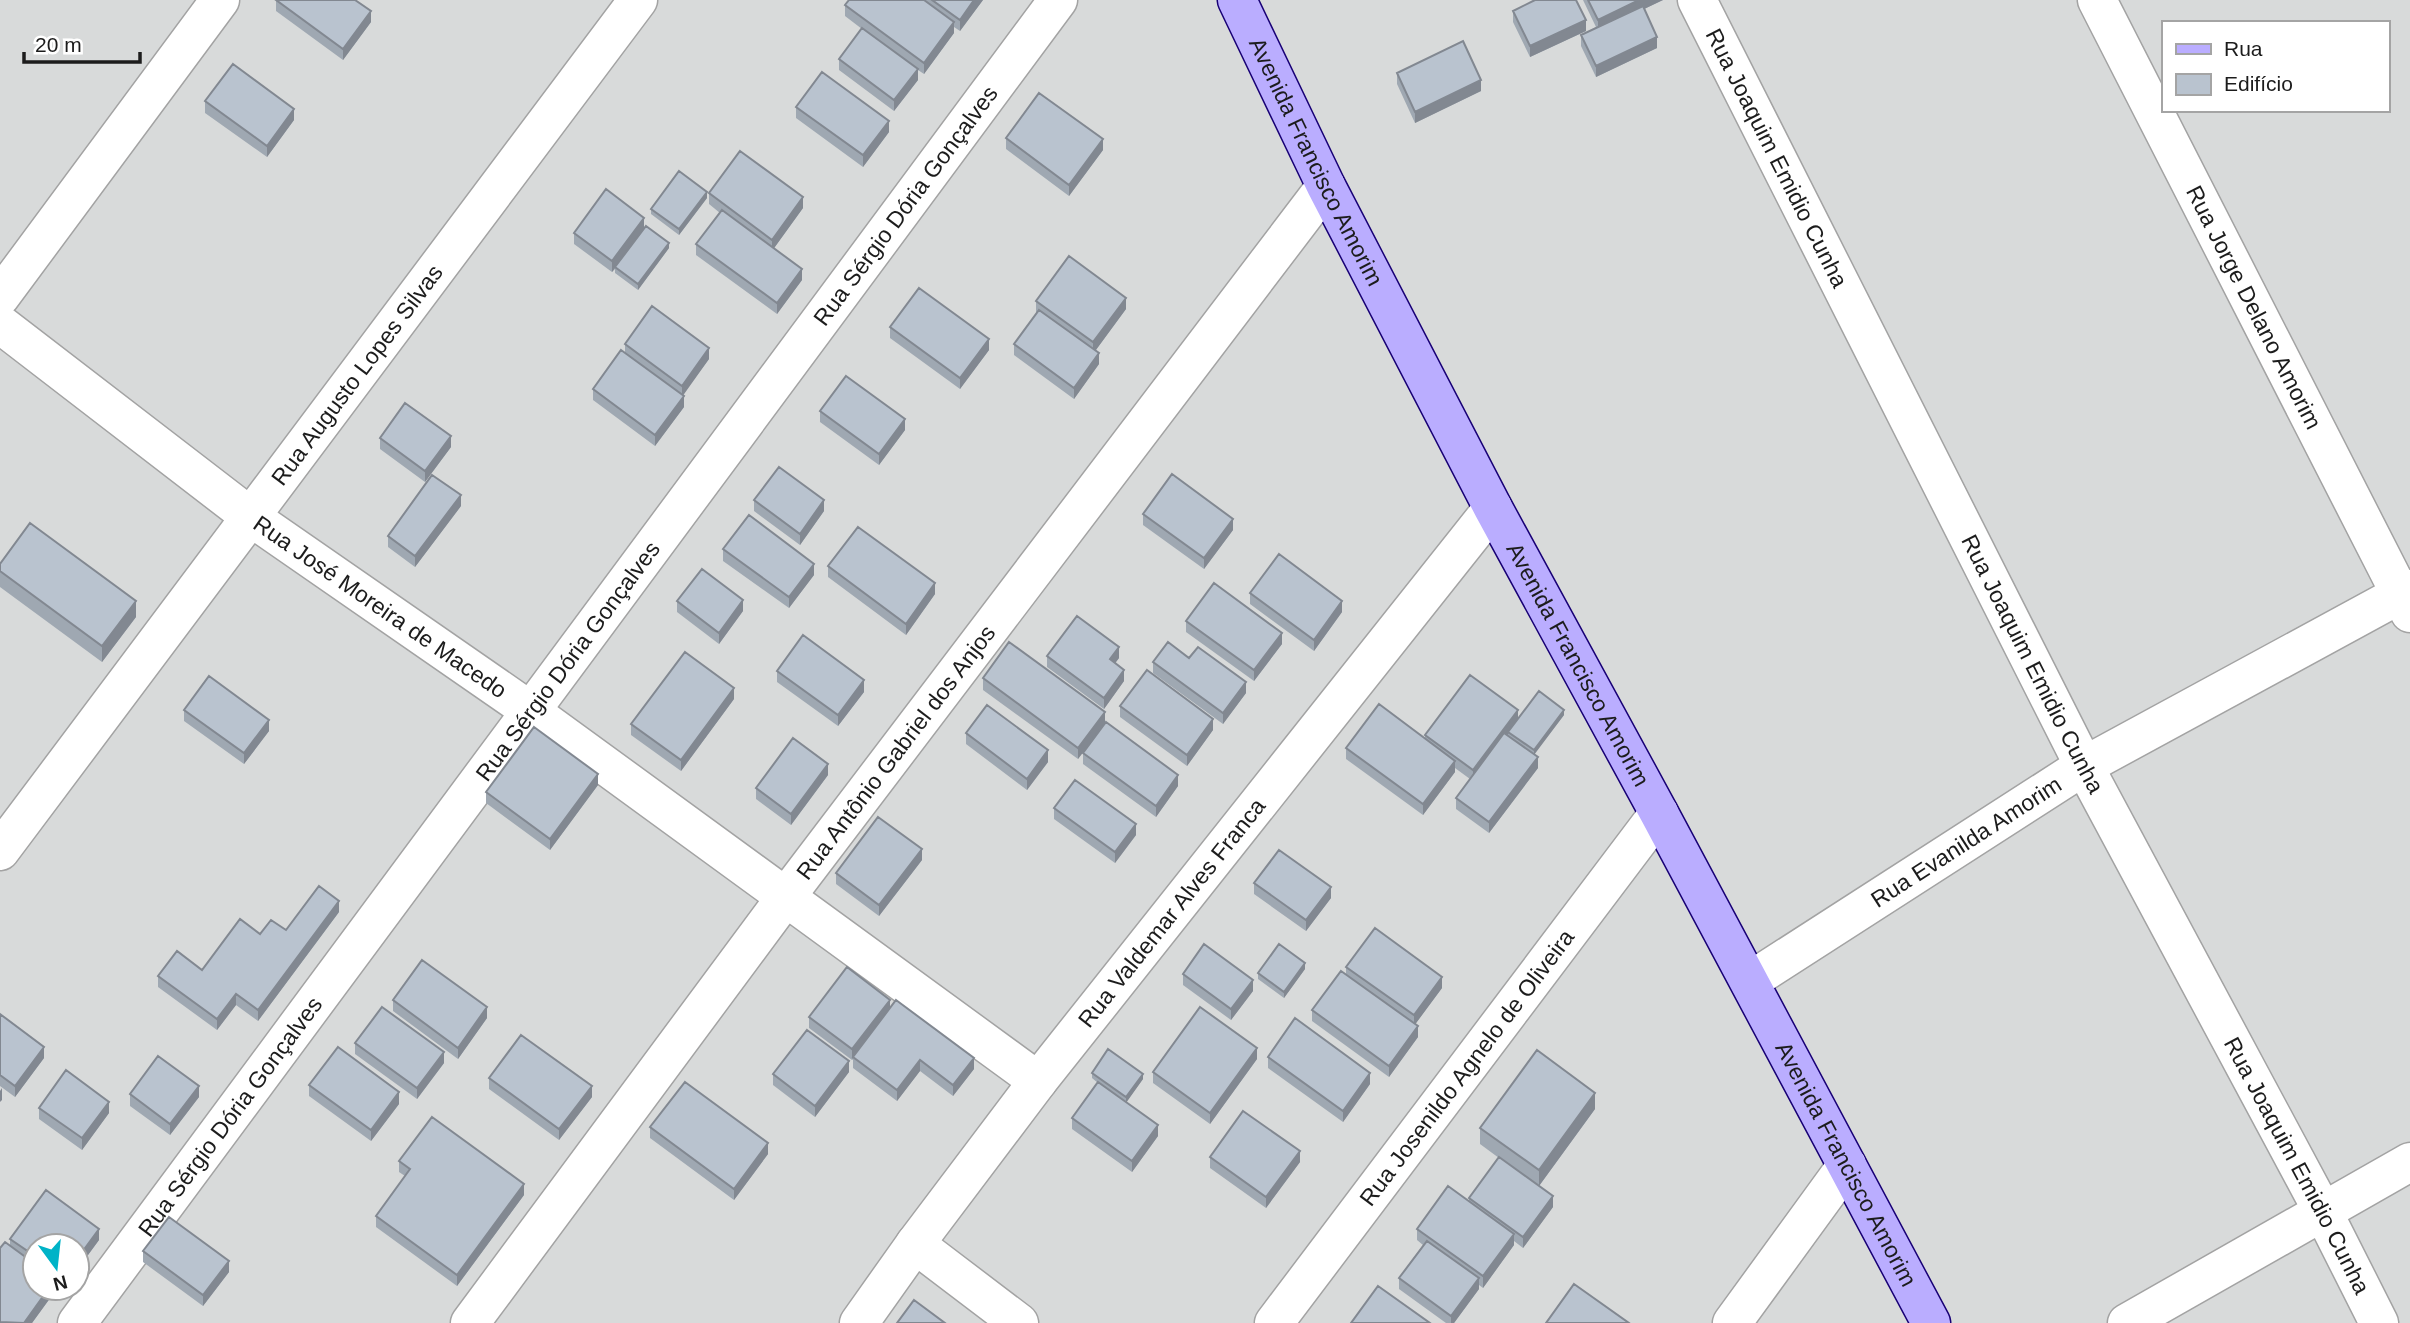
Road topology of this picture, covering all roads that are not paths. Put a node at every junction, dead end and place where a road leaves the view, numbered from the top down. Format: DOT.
graph roads {
  1 [pos="219,0"];
  2 [pos="638,0"];
  3 [pos="1058,0"];
  4 [pos="1237,0"];
  5 [pos="1697,0"];
  6 [pos="2097,0"];
  7 [pos="1326,186"];
  8 [pos="0,297"];
  9 [pos="0,324"];
  10 [pos="1493,508"];
  11 [pos="251,518"];
  12 [pos="2406,599"];
  13 [pos="532,712"];
  14 [pos="2084,766"];
  15 [pos="1660,813"];
  16 [pos="0,851"];
  17 [pos="785,898"];
  18 [pos="1750,981"];
  19 [pos="1038,1081"];
  20 [pos="2410,1162"];
  21 [pos="1847,1165"];
  22 [pos="2322,1210"];
  23 [pos="915,1244"];
  24 [pos="77,1323"];
  25 [pos="471,1323"];
  26 [pos="859,1323"];
  27 [pos="1018,1323"];
  28 [pos="1274,1323"];
  29 [pos="1732,1323"];
  30 [pos="1931,1323"];
  31 [pos="2127,1323"];
  32 [pos="2379,1323"];
  1 -- 8 [label="street"];
  2 -- 11 [label="street, Rua Augusto Lopes Silvas"];
  3 -- 13 [label="street, Rua Sérgio Dória Gonçalves"];
  4 -- 7 [label="main road, Avenida Francisco Amorim"];
  5 -- 14 [label="street, Rua Joaquim Emidio Cunha"];
  6 -- 12 [label="street, Rua Jorge Delano Amorim"];
  7 -- 10 [label="main road, Avenida Francisco Amorim"];
  7 -- 17 [label="street, Rua Antônio Gabriel dos Anjos"];
  9 -- 11 [label="street, Rua José Moreira de Macedo"];
  10 -- 15 [label="main road, Avenida Francisco Amorim"];
  10 -- 19 [label="street, Rua Valdemar Alves Franca"];
  11 -- 13 [label="street, Rua José Moreira de Macedo"];
  11 -- 16 [label="street, Rua Augusto Lopes Silvas"];
  12 -- 14 [label="street, Rua Evanilda Amorim"];
  13 -- 17 [label="street, Rua José Moreira de Macedo"];
  13 -- 24 [label="street, Rua Sérgio Dória Gonçalves"];
  14 -- 18 [label="street, Rua Evanilda Amorim"];
  14 -- 22 [label="street, Rua Joaquim Emidio Cunha"];
  15 -- 18 [label="main road, Avenida Francisco Amorim"];
  15 -- 28 [label="street, Rua Josenildo Agnelo de Oliveira"];
  17 -- 19 [label="street, Rua José Moreira de Macedo"];
  17 -- 25 [label="street, Rua Antônio Gabriel dos Anjos"];
  18 -- 21 [label="main road, Avenida Francisco Amorim"];
  19 -- 23 [label="street, Rua Valdemar Alves Franca"];
  20 -- 22 [label="street"];
  21 -- 29 [label="street"];
  21 -- 30 [label="main road, Avenida Francisco Amorim"];
  22 -- 31 [label="street"];
  22 -- 32 [label="street, Rua Joaquim Emidio Cunha"];
  23 -- 26 [label="street, Rua Valdemar Alves Franca"];
  23 -- 27 [label="street"];
}
